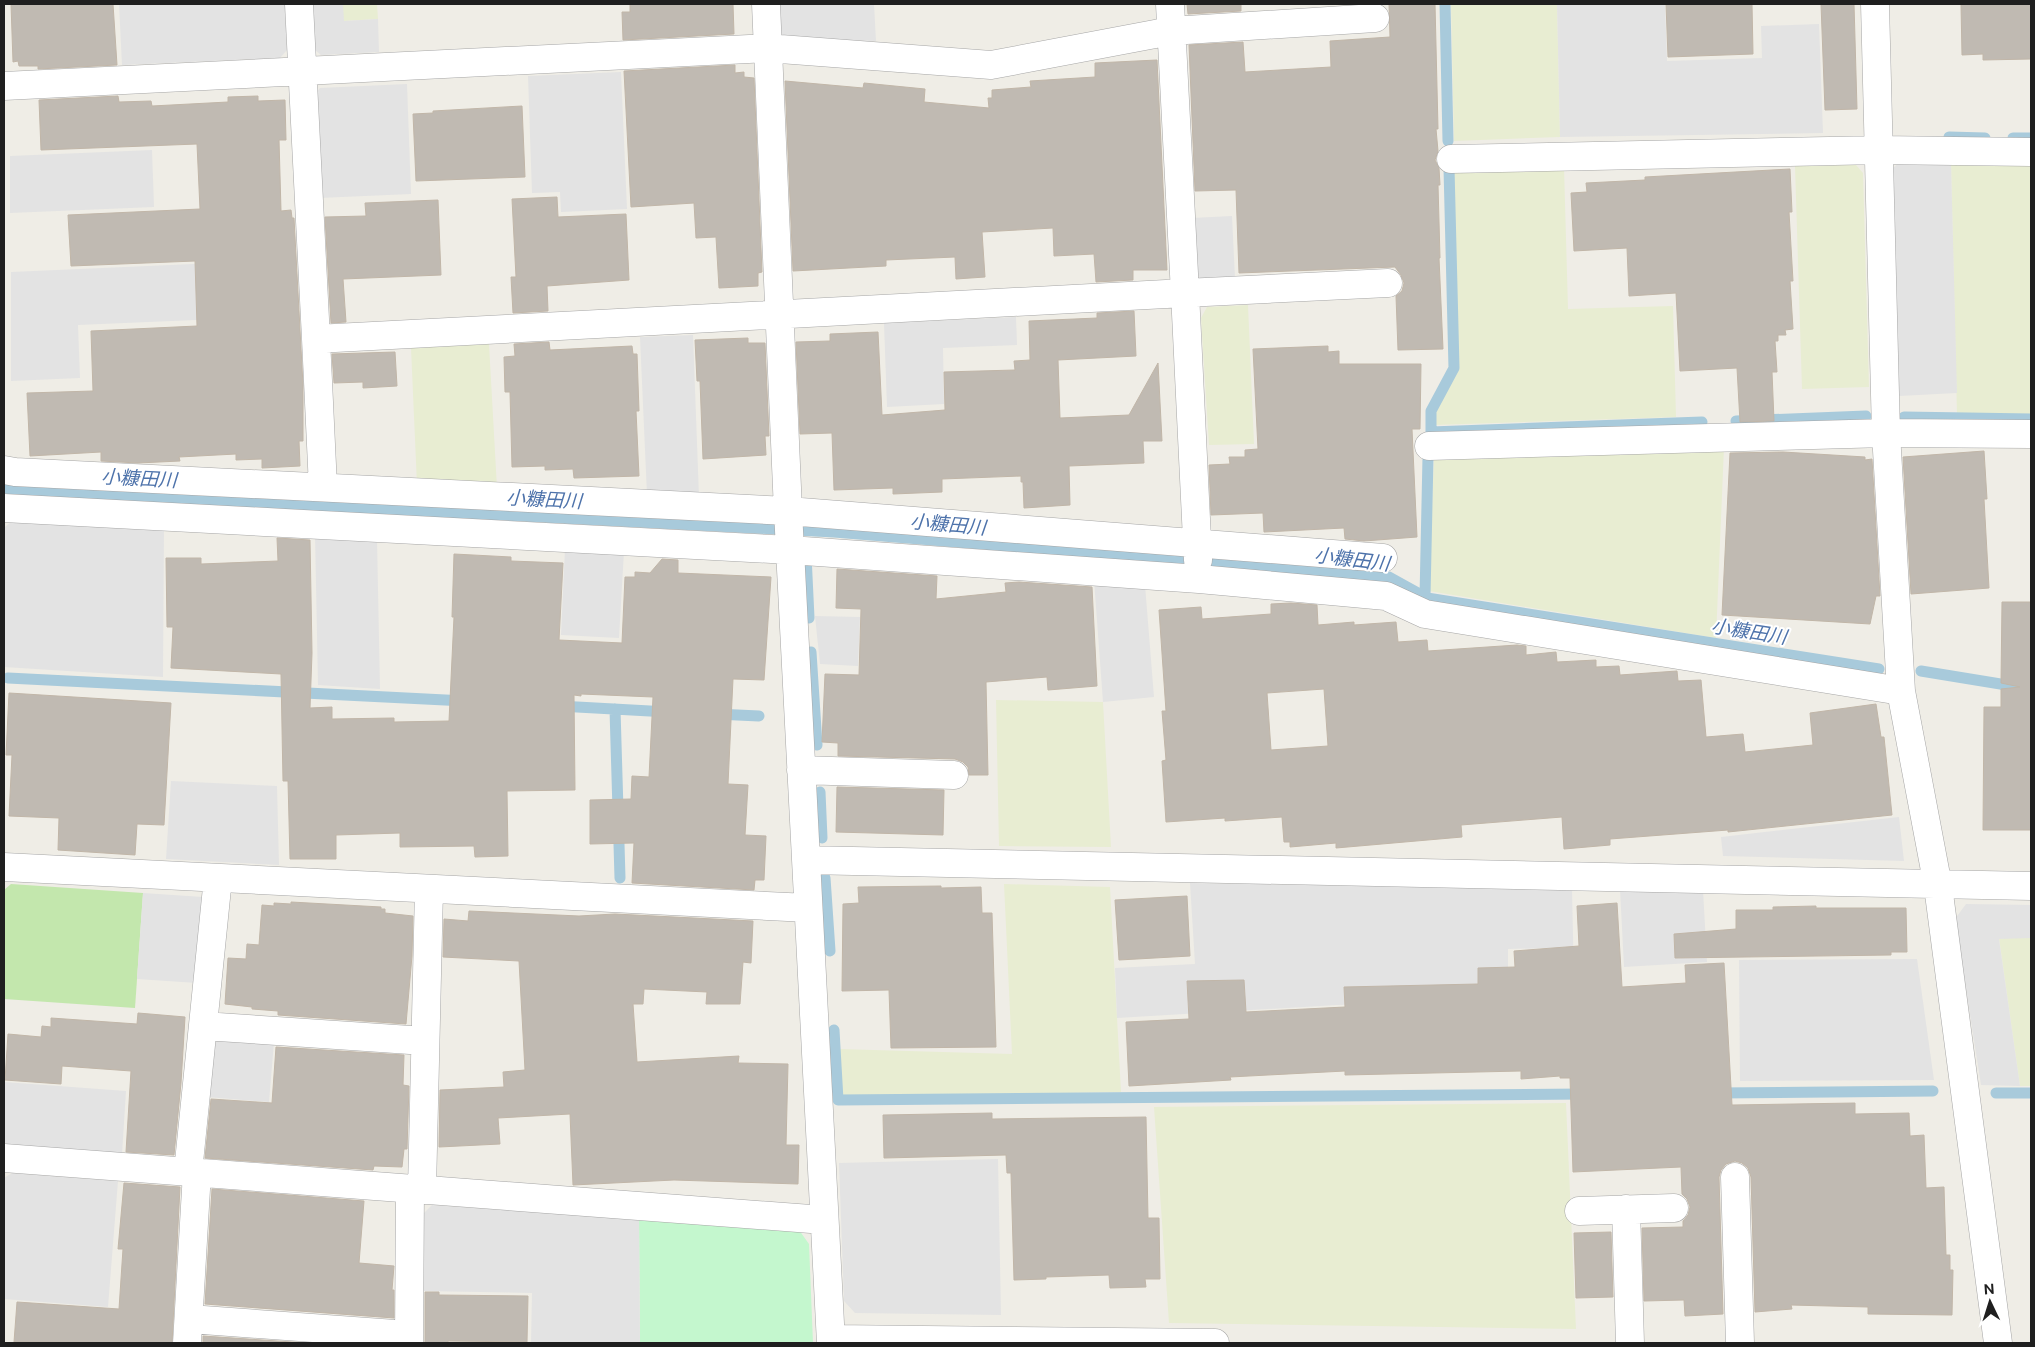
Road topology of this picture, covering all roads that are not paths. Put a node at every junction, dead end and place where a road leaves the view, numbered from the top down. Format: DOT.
graph roads {
  1 [pos="299,4"];
  2 [pos="766,4"];
  3 [pos="1170,4"];
  4 [pos="1875,4"];
  5 [pos="1375,18"];
  6 [pos="1171,31"];
  7 [pos="767,48"];
  8 [pos="302,70"];
  9 [pos="4,86"];
  10 [pos="1879,150"];
  11 [pos="2031,152"];
  12 [pos="1452,158"];
  13 [pos="1388,283"];
  14 [pos="1185,294"];
  15 [pos="779,315"];
  16 [pos="316,339"];
  17 [pos="1886,432"];
  18 [pos="2031,434"];
  19 [pos="1429,446"];
  20 [pos="4,470"];
  21 [pos="323,487"];
  22 [pos="4,508"];
  23 [pos="789,529"];
  24 [pos="1384,558"];
  25 [pos="1198,561"];
  26 [pos="1901,691"];
  27 [pos="802,770"];
  28 [pos="954,775"];
  29 [pos="806,860"];
  30 [pos="4,867"];
  31 [pos="218,878"];
  32 [pos="1938,886"];
  33 [pos="2031,886"];
  34 [pos="429,889"];
  35 [pos="808,908"];
  36 [pos="203,1026"];
  37 [pos="425,1041"];
  38 [pos="4,1158"];
  39 [pos="193,1172"];
  40 [pos="1735,1177"];
  41 [pos="416,1189"];
  42 [pos="1674,1208"];
  43 [pos="1626,1209"];
  44 [pos="1579,1211"];
  45 [pos="824,1220"];
  46 [pos="188,1331"];
  47 [pos="409,1339"];
  48 [pos="831,1341"];
  49 [pos="1215,1343"];
  50 [pos="1630,1343"];
  51 [pos="1740,1343"];
  52 [pos="1998,1343"];
  1 -- 8 [label="street"];
  2 -- 7 [label="street"];
  3 -- 6 [label="street"];
  4 -- 10 [label="street"];
  5 -- 6 [label="street"];
  6 -- 7 [label="street"];
  6 -- 14 [label="street"];
  7 -- 8 [label="street"];
  7 -- 15 [label="street"];
  8 -- 9 [label="street"];
  8 -- 16 [label="street"];
  10 -- 11 [label="street"];
  10 -- 12 [label="street"];
  10 -- 17 [label="street"];
  13 -- 14 [label="street"];
  14 -- 15 [label="street"];
  14 -- 25 [label="street"];
  15 -- 16 [label="street"];
  15 -- 23 [label="street"];
  16 -- 21 [label="street"];
  17 -- 18 [label="street"];
  17 -- 19 [label="street"];
  17 -- 26 [label="street"];
  20 -- 21 [label="street"];
  21 -- 23 [label="street"];
  22 -- 23 [label="street"];
  23 -- 25 [label="street"];
  23 -- 25 [label="street"];
  23 -- 27 [label="street"];
  24 -- 25 [label="street"];
  25 -- 26 [label="street"];
  26 -- 32 [label="street"];
  27 -- 28 [label="street"];
  27 -- 29 [label="street"];
  29 -- 32 [label="street"];
  29 -- 35 [label="street"];
  30 -- 31 [label="street"];
  31 -- 34 [label="street"];
  31 -- 36 [label="street"];
  32 -- 33 [label="street"];
  32 -- 52 [label="street"];
  34 -- 35 [label="street"];
  34 -- 37 [label="street"];
  35 -- 45 [label="street"];
  36 -- 37 [label="street"];
  36 -- 39 [label="street"];
  37 -- 41 [label="street"];
  38 -- 39 [label="street"];
  39 -- 41 [label="street"];
  39 -- 46 [label="street"];
  40 -- 51 [label="street"];
  41 -- 45 [label="street"];
  41 -- 47 [label="street"];
  42 -- 43 [label="street"];
  43 -- 44 [label="street"];
  43 -- 50 [label="street"];
  45 -- 48 [label="street"];
  46 -- 47 [label="street"];
  48 -- 49 [label="street"];
}
